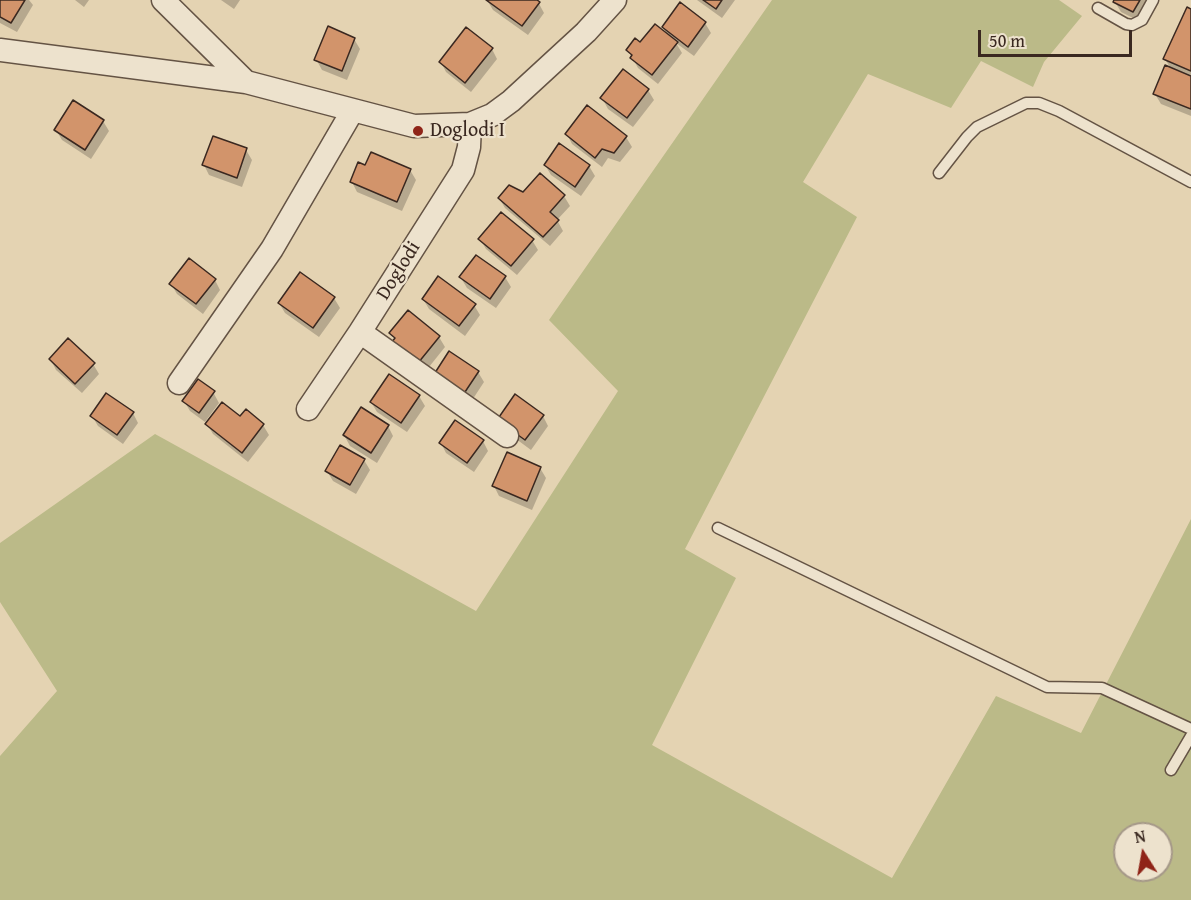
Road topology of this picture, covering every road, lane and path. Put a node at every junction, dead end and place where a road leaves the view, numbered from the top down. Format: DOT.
graph roads {
  1 [pos="163,0"];
  2 [pos="615,0"];
  3 [pos="1153,0"];
  4 [pos="1098,8"];
  5 [pos="0,50"];
  6 [pos="246,82"];
  7 [pos="353,110"];
  8 [pos="470,124"];
  9 [pos="939,173"];
  10 [pos="1191,182"];
  11 [pos="360,332"];
  12 [pos="179,383"];
  13 [pos="308,409"];
  14 [pos="507,436"];
  15 [pos="718,528"];
  16 [pos="1191,729"];
  17 [pos="1191,736"];
  18 [pos="1171,770"];
  1 -- 6 [label="street"];
  2 -- 8 [label="street"];
  3 -- 4 [label="lane"];
  5 -- 6 [label="street"];
  6 -- 7 [label="street"];
  7 -- 8 [label="street"];
  7 -- 12 [label="street"];
  8 -- 11 [label="street, Doglodi"];
  9 -- 10 [label="lane"];
  11 -- 13 [label="street, Doglodi"];
  11 -- 14 [label="street"];
  15 -- 16 [label="lane"];
  17 -- 18 [label="lane"];
}
